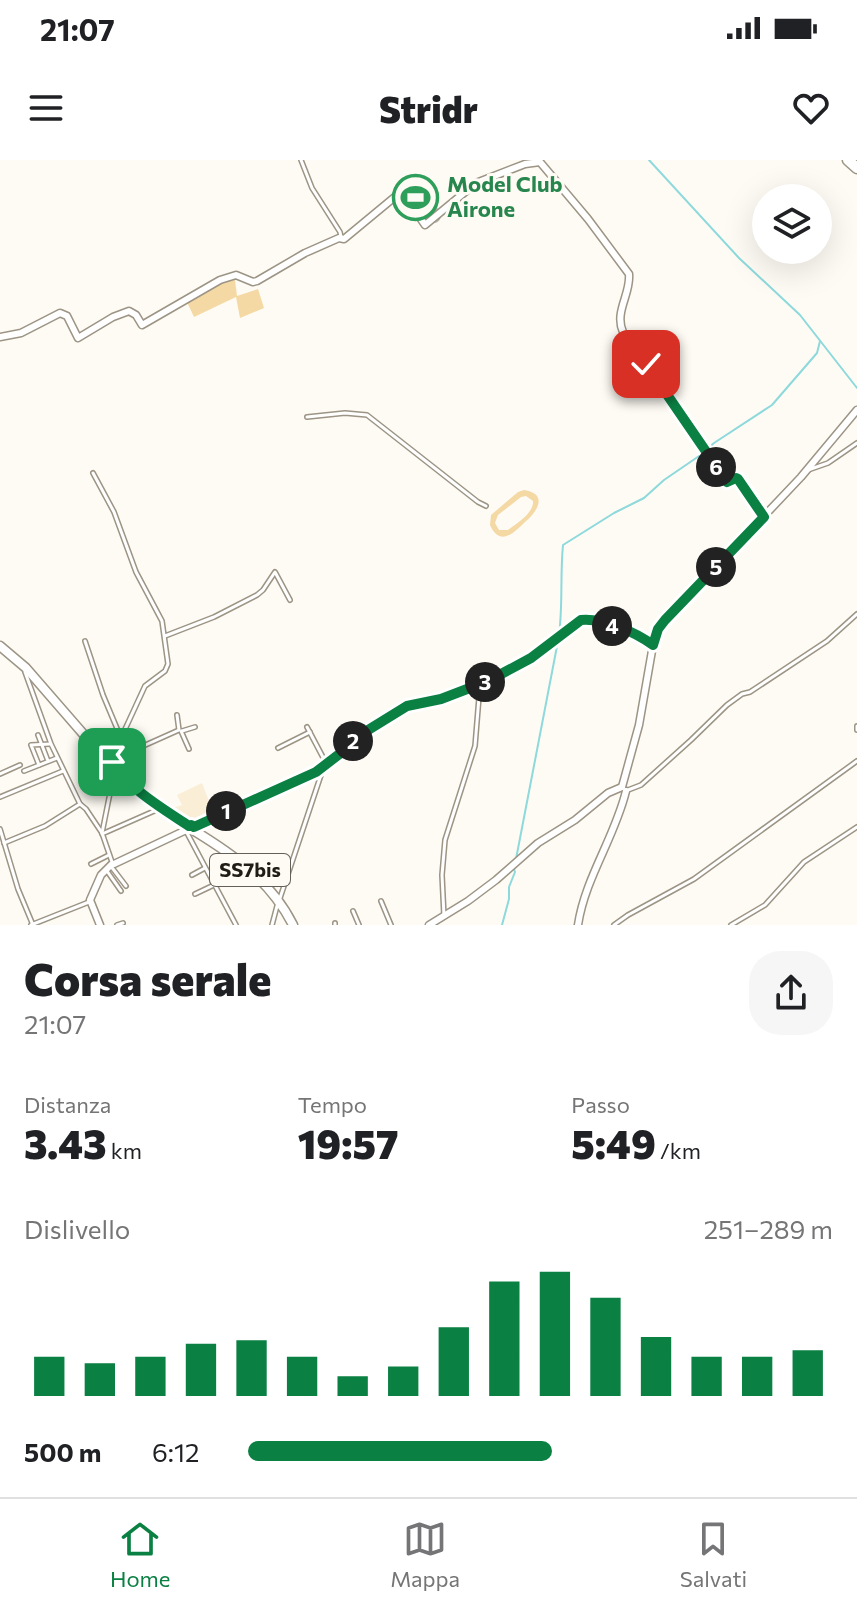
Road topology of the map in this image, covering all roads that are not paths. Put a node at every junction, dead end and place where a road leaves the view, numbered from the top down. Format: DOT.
graph roads {
  1 [pos="301,160"];
  2 [pos="341,238"];
  3 [pos="0,337"];
  4 [pos="857,410"];
  5 [pos="307,417"];
  6 [pos="857,443"];
  7 [pos="807,470"];
  8 [pos="93,473"];
  9 [pos="486,506"];
  10 [pos="764,517"];
  11 [pos="290,600"];
  12 [pos="857,614"];
  13 [pos="165,636"];
  14 [pos="85,641"];
  15 [pos="653,645"];
  16 [pos="0,646"];
  17 [pos="26,668"];
  18 [pos="480,685"];
  19 [pos="177,715"];
  20 [pos="195,727"];
  21 [pos="307,727"];
  22 [pos="180,730"];
  23 [pos="310,732"];
  24 [pos="38,735"];
  25 [pos="121,738"];
  26 [pos="51,744"];
  27 [pos="42,745"];
  28 [pos="278,748"];
  29 [pos="189,749"];
  30 [pos="118,753"];
  31 [pos="57,758"];
  32 [pos="48,761"];
  33 [pos="857,761"];
  34 [pos="20,765"];
  35 [pos="39,765"];
  36 [pos="325,766"];
  37 [pos="114,767"];
  38 [pos="24,771"];
  39 [pos="63,771"];
  40 [pos="0,774"];
  41 [pos="624,789"];
  42 [pos="0,797"];
  43 [pos="80,804"];
  44 [pos="162,807"];
  45 [pos="857,827"];
  46 [pos="0,829"];
  47 [pos="189,829"];
  48 [pos="102,834"];
  49 [pos="4,843"];
  50 [pos="7,849"];
  51 [pos="0,852"];
  52 [pos="110,863"];
  53 [pos="91,864"];
  54 [pos="205,868"];
  55 [pos="192,875"];
  56 [pos="214,885"];
  57 [pos="126,886"];
  58 [pos="121,891"];
  59 [pos="195,894"];
  60 [pos="279,901"];
  61 [pos="381,901"];
  62 [pos="89,902"];
  63 [pos="353,911"];
  64 [pos="444,916"];
  65 [pos="123,923"];
  66 [pos="32,925"];
  67 [pos="100,925"];
  68 [pos="117,925"];
  69 [pos="236,925"];
  70 [pos="272,925"];
  71 [pos="293,925"];
  72 [pos="359,925"];
  73 [pos="391,925"];
  74 [pos="429,925"];
  75 [pos="578,925"];
  76 [pos="614,925"];
  77 [pos="731,925"];
  1 -- 2 [label="street"];
  2 -- 3 [label="street"];
  2 -- 10 [label="street"];
  4 -- 7 [label="street"];
  5 -- 9 [label="street"];
  6 -- 7 [label="street"];
  7 -- 10 [label="street"];
  8 -- 13 [label="street"];
  10 -- 15 [label="street"];
  11 -- 13 [label="street"];
  12 -- 41 [label="street"];
  13 -- 25 [label="street"];
  14 -- 25 [label="street"];
  15 -- 18 [label="street"];
  15 -- 41 [label="street"];
  16 -- 17 [label="main road, SS7bis"];
  17 -- 26 [label="street"];
  17 -- 37 [label="main road, SS7bis"];
  18 -- 36 [label="street"];
  18 -- 64 [label="street"];
  19 -- 22 [label="street"];
  20 -- 22 [label="street"];
  21 -- 23 [label="street"];
  22 -- 29 [label="street"];
  22 -- 30 [label="street"];
  23 -- 28 [label="street"];
  23 -- 36 [label="street"];
  24 -- 27 [label="street"];
  25 -- 30 [label="street"];
  26 -- 27 [label="street"];
  26 -- 31 [label="street"];
  27 -- 32 [label="street"];
  27 -- 35 [label="street"];
  30 -- 37 [label="street"];
  31 -- 32 [label="street"];
  31 -- 39 [label="street"];
  32 -- 35 [label="street"];
  33 -- 76 [label="street"];
  34 -- 40 [label="street"];
  35 -- 38 [label="street"];
  36 -- 47 [label="street"];
  36 -- 60 [label="street"];
  37 -- 44 [label="main road, SS7bis"];
  37 -- 48 [label="street"];
  39 -- 42 [label="street"];
  39 -- 43 [label="street"];
  41 -- 64 [label="street"];
  41 -- 75 [label="street"];
  43 -- 48 [label="street"];
  43 -- 49 [label="street"];
  44 -- 47 [label="main road, SS7bis"];
  44 -- 48 [label="street"];
  45 -- 77 [label="street"];
  46 -- 49 [label="street"];
  47 -- 52 [label="street"];
  47 -- 54 [label="street"];
  47 -- 60 [label="main road, SS7bis"];
  48 -- 52 [label="street"];
  49 -- 50 [label="street"];
  50 -- 51 [label="street"];
  50 -- 66 [label="street"];
  52 -- 53 [label="street"];
  52 -- 57 [label="street"];
  52 -- 58 [label="street"];
  52 -- 62 [label="street"];
  54 -- 55 [label="street"];
  54 -- 56 [label="street"];
  56 -- 59 [label="street"];
  56 -- 69 [label="street"];
  60 -- 70 [label="street"];
  60 -- 71 [label="main road, SS7bis"];
  61 -- 73 [label="street"];
  62 -- 66 [label="street"];
  62 -- 67 [label="street"];
  63 -- 72 [label="street"];
  64 -- 74 [label="street"];
  65 -- 68 [label="street"];
}
